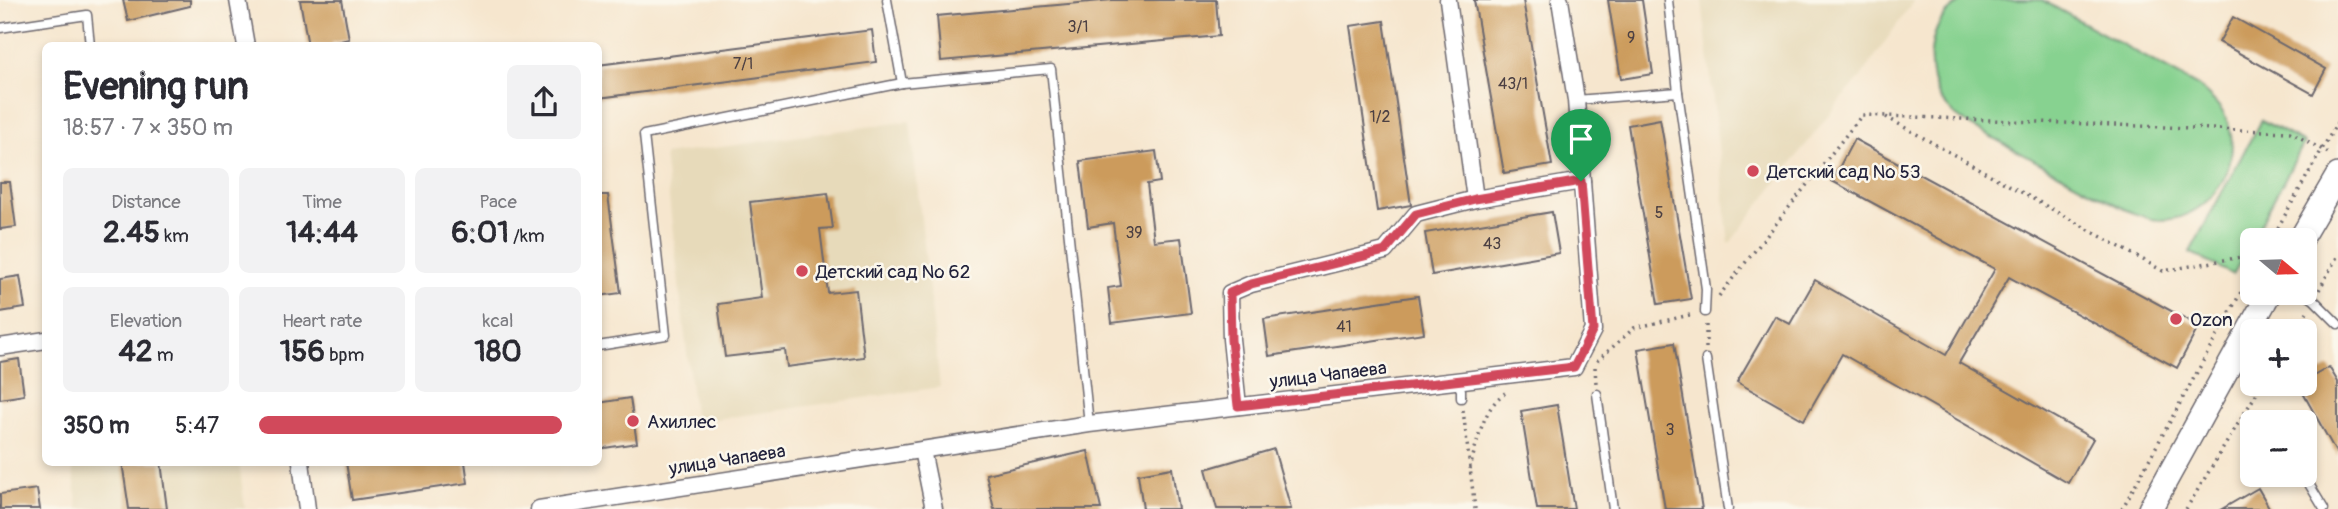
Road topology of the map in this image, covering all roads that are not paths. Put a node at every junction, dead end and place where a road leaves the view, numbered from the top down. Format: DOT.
graph roads {
  1 [pos="238,0"];
  2 [pos="887,0"];
  3 [pos="1448,0"];
  4 [pos="1560,0"];
  5 [pos="1668,0"];
  6 [pos="0,28"];
  7 [pos="89,42"];
  8 [pos="245,42"];
  9 [pos="902,83"];
  10 [pos="1678,92"];
  11 [pos="1576,100"];
  12 [pos="2338,175"];
  13 [pos="1581,181"];
  14 [pos="1475,199"];
  15 [pos="2307,228"];
  16 [pos="2317,303"];
  17 [pos="2263,305"];
  18 [pos="1705,312"];
  19 [pos="2338,324"];
  20 [pos="42,341"];
  21 [pos="602,345"];
  22 [pos="0,347"];
  23 [pos="1706,359"];
  24 [pos="1456,380"];
  25 [pos="1597,394"];
  26 [pos="1461,398"];
  27 [pos="1238,406"];
  28 [pos="1089,424"];
  29 [pos="922,450"];
  30 [pos="302,466"];
  31 [pos="2311,487"];
  32 [pos="307,509"];
  33 [pos="539,509"];
  34 [pos="934,509"];
  35 [pos="1613,509"];
  36 [pos="1728,509"];
  37 [pos="2150,509"];
  38 [pos="2324,509"];
  1 -- 8 [label="street"];
  2 -- 9 [label="lane"];
  3 -- 14 [label="street"];
  4 -- 11 [label="street"];
  5 -- 10 [label="lane"];
  6 -- 7 [label="lane"];
  9 -- 21 [label="lane"];
  9 -- 28 [label="lane"];
  10 -- 11 [label="lane"];
  10 -- 18 [label="lane"];
  11 -- 13 [label="street"];
  12 -- 15 [label="street"];
  13 -- 14 [label="street"];
  13 -- 24 [label="street, улица Чапаева"];
  14 -- 27 [label="street"];
  16 -- 19 [label="lane"];
  17 -- 37 [label="street"];
  20 -- 22 [label="street"];
  23 -- 36 [label="lane"];
  24 -- 26 [label="lane"];
  24 -- 27 [label="street, улица Чапаева"];
  25 -- 35 [label="lane"];
  27 -- 28 [label="street, улица Чапаева"];
  28 -- 29 [label="street, улица Чапаева"];
  29 -- 33 [label="street, улица Чапаева"];
  29 -- 34 [label="street"];
  30 -- 32 [label="street"];
  31 -- 38 [label="lane"];
}
